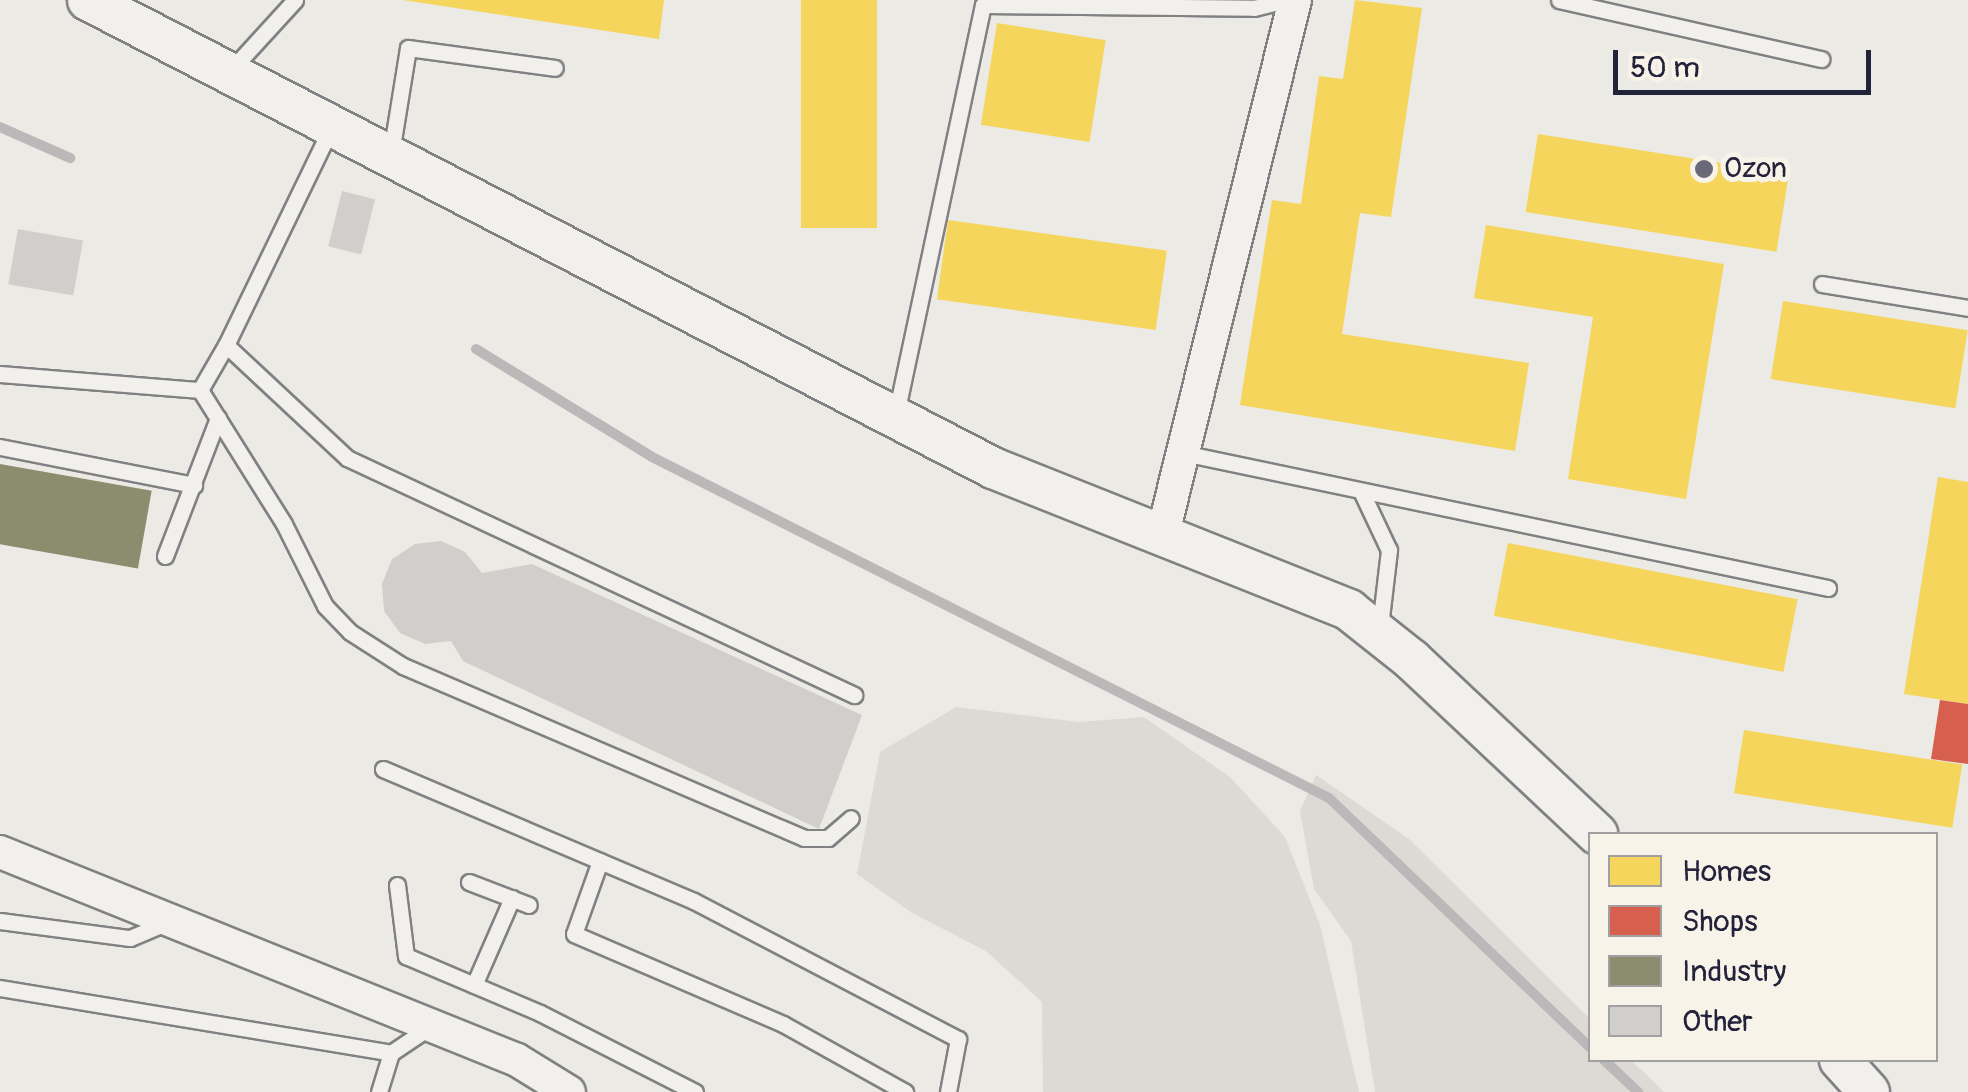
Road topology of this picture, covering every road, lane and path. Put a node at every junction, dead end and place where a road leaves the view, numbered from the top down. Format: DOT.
graph roads {
  1 [pos="296,0"];
  2 [pos="1285,0"];
  3 [pos="1295,0"];
  4 [pos="1559,0"];
  5 [pos="1251,4"];
  6 [pos="108,5"];
  7 [pos="1821,59"];
  8 [pos="556,68"];
  9 [pos="228,73"];
  10 [pos="331,127"];
  11 [pos="391,153"];
  12 [pos="1822,284"];
  13 [pos="1968,308"];
  14 [pos="226,345"];
  15 [pos="0,374"];
  16 [pos="200,390"];
  17 [pos="895,416"];
  18 [pos="218,418"];
  19 [pos="0,447"];
  20 [pos="1183,453"];
  21 [pos="194,485"];
  22 [pos="1362,493"];
  23 [pos="1162,537"];
  24 [pos="165,556"];
  25 [pos="1828,588"];
  26 [pos="1379,633"];
  27 [pos="854,694"];
  28 [pos="383,769"];
  29 [pos="851,818"];
  30 [pos="1595,832"];
  31 [pos="0,852"];
  32 [pos="600,861"];
  33 [pos="469,882"];
  34 [pos="397,886"];
  35 [pos="512,898"];
  36 [pos="529,904"];
  37 [pos="0,921"];
  38 [pos="172,921"];
  39 [pos="474,985"];
  40 [pos="0,988"];
  41 [pos="431,1026"];
  42 [pos="391,1052"];
  43 [pos="1842,1062"];
  44 [pos="379,1092"];
  45 [pos="570,1092"];
  46 [pos="696,1092"];
  47 [pos="906,1092"];
  48 [pos="948,1092"];
  49 [pos="1869,1092"];
  1 -- 9 [label="lane"];
  2 -- 5 [label="lane"];
  3 -- 20 [label="street"];
  4 -- 7 [label="lane"];
  5 -- 17 [label="lane"];
  6 -- 9 [label="street"];
  8 -- 11 [label="lane"];
  9 -- 10 [label="street"];
  10 -- 11 [label="street"];
  10 -- 14 [label="lane"];
  11 -- 17 [label="street"];
  12 -- 13 [label="lane"];
  14 -- 16 [label="lane"];
  14 -- 27 [label="lane"];
  15 -- 16 [label="lane"];
  16 -- 18 [label="lane"];
  17 -- 23 [label="street"];
  18 -- 21 [label="lane"];
  18 -- 29 [label="lane"];
  19 -- 21 [label="lane"];
  20 -- 22 [label="lane"];
  20 -- 23 [label="street"];
  21 -- 24 [label="lane"];
  22 -- 25 [label="lane"];
  22 -- 26 [label="lane"];
  23 -- 26 [label="street"];
  26 -- 30 [label="street"];
  28 -- 32 [label="lane"];
  31 -- 38 [label="street"];
  32 -- 47 [label="lane"];
  32 -- 48 [label="lane"];
  33 -- 35 [label="lane"];
  34 -- 39 [label="lane"];
  35 -- 36 [label="lane"];
  35 -- 39 [label="lane"];
  37 -- 38 [label="lane"];
  38 -- 41 [label="street"];
  39 -- 46 [label="lane"];
  40 -- 42 [label="lane"];
  41 -- 42 [label="lane"];
  41 -- 45 [label="street"];
  42 -- 44 [label="lane"];
  43 -- 49 [label="street"];
}
